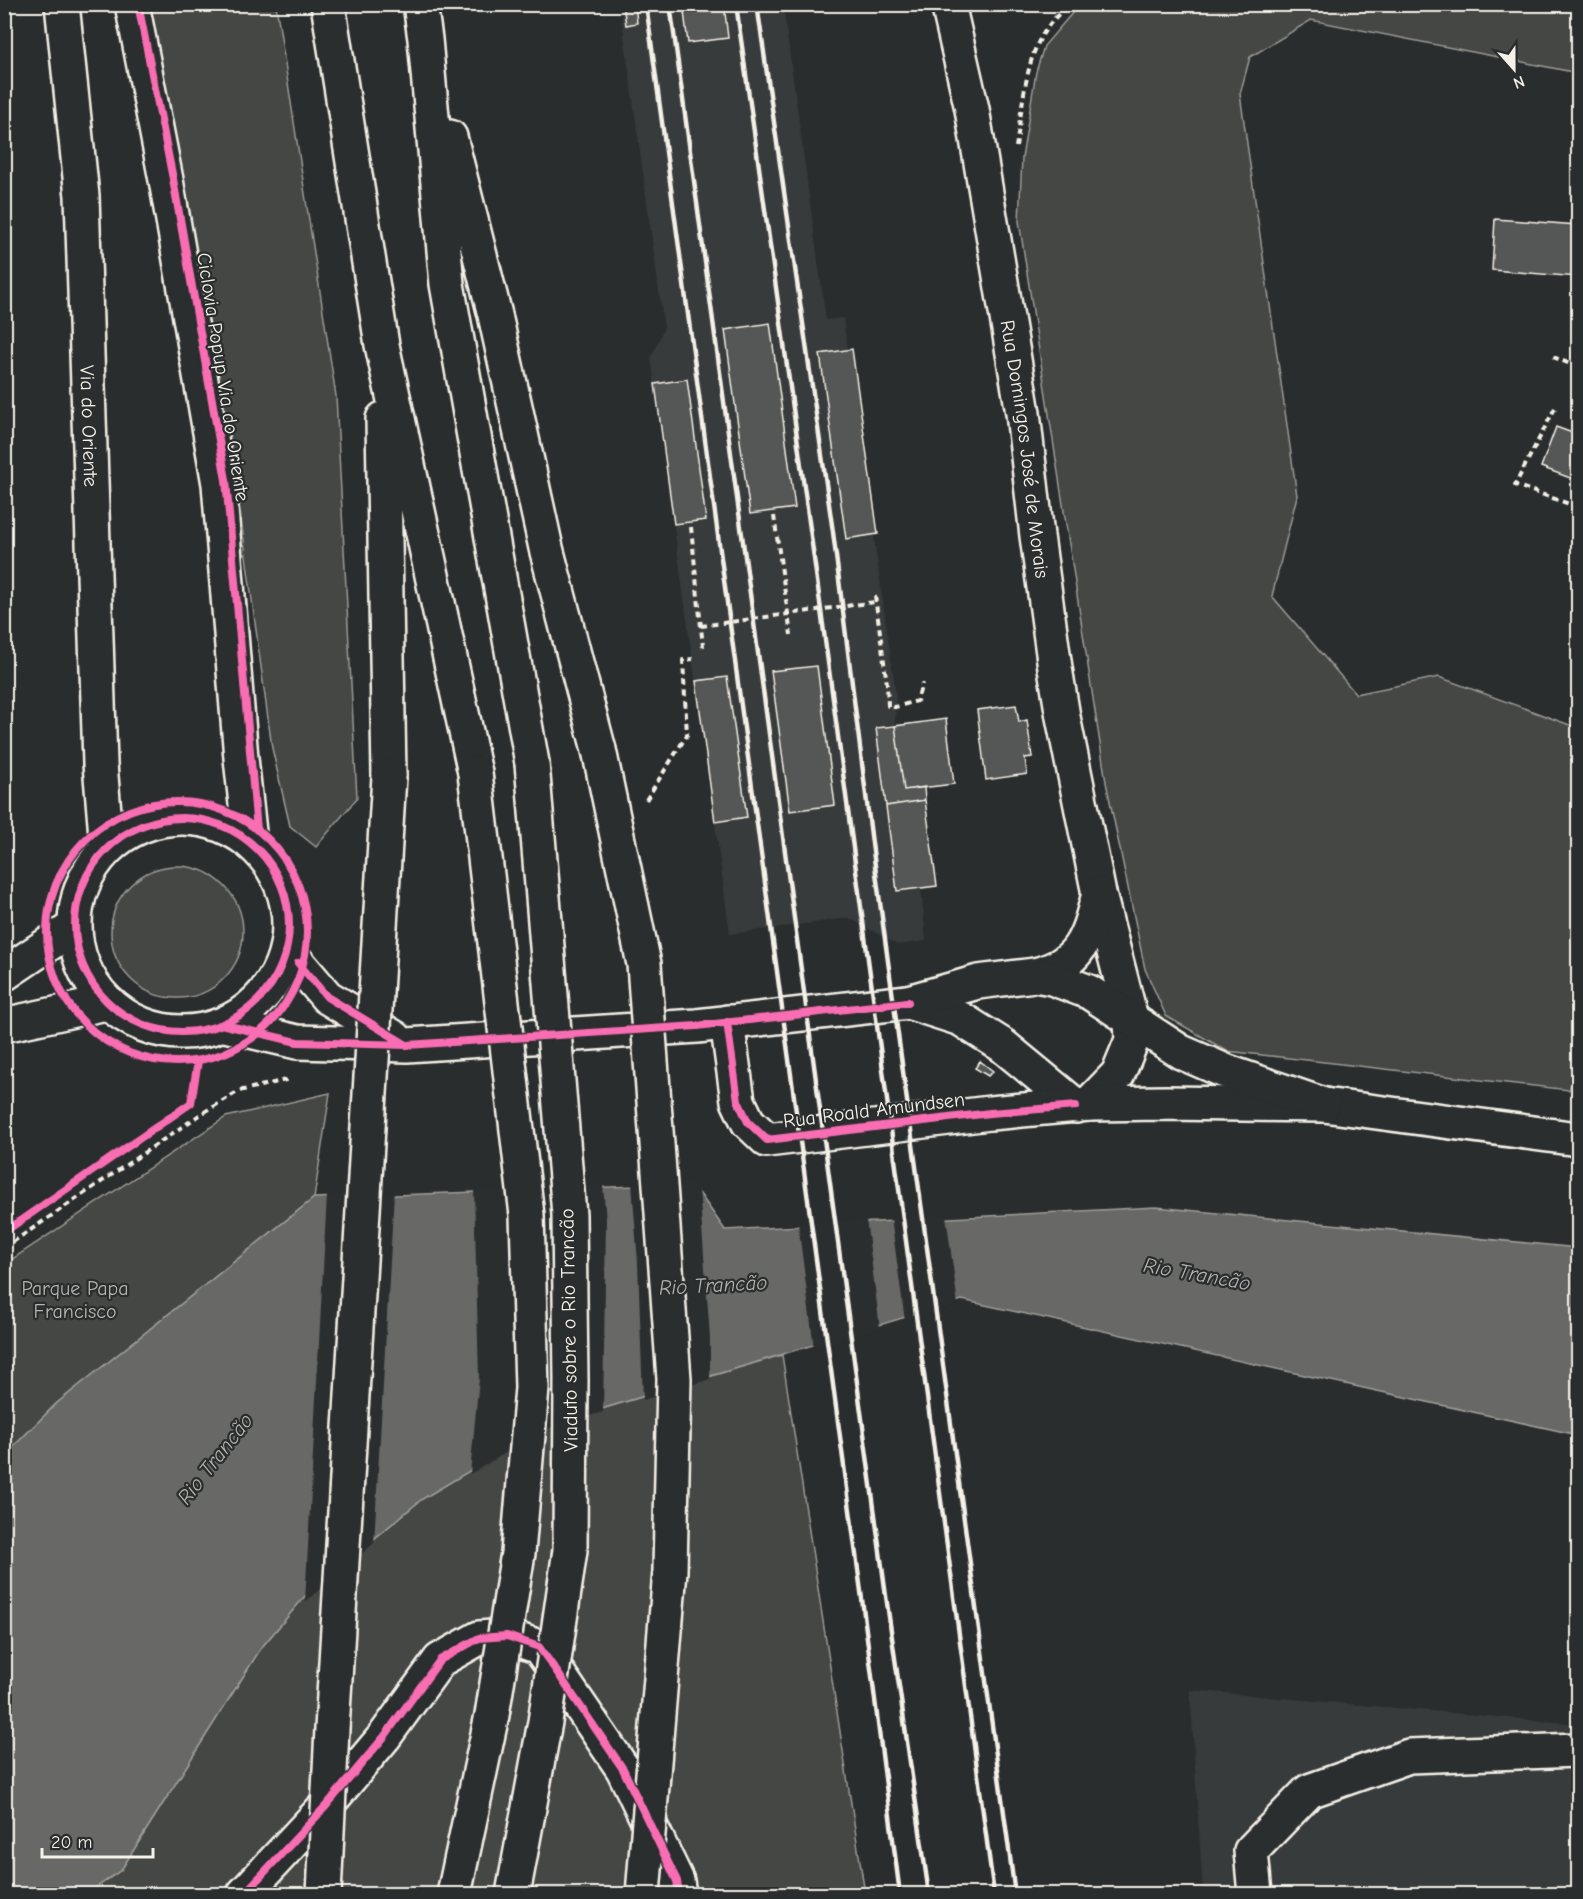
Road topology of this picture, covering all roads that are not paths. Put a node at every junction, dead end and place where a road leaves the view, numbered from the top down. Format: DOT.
graph roads {
  1 [pos="62,4"];
  2 [pos="132,4"];
  3 [pos="328,4"];
  4 [pos="420,4"];
  5 [pos="948,4"];
  6 [pos="425,39"];
  7 [pos="382,345"];
  8 [pos="250,841"];
  9 [pos="107,848"];
  10 [pos="1099,894"];
  11 [pos="74,927"];
  12 [pos="288,951"];
  13 [pos="4,974"];
  14 [pos="1035,975"];
  15 [pos="908,1002"];
  16 [pos="106,1003"];
  17 [pos="1131,1018"];
  18 [pos="727,1022"];
  19 [pos="225,1024"];
  20 [pos="4,1025"];
  21 [pos="407,1045"];
  22 [pos="1083,1105"];
  23 [pos="1324,1105"];
  24 [pos="1578,1139"];
  25 [pos="1578,1750"];
  26 [pos="244,1894"];
  27 [pos="324,1894"];
  28 [pos="453,1894"];
  29 [pos="513,1894"];
  30 [pos="643,1894"];
  31 [pos="680,1894"];
  32 [pos="1255,1894"];
  1 -- 9 [label="main road, Via do Oriente"];
  2 -- 8 [label="main road"];
  3 -- 7 [label="main road"];
  4 -- 6 [label="main road"];
  5 -- 10 [label="main road, Rua Domingos José de Morais"];
  6 -- 29 [label="main road, Viaduto sobre o Rio Trancão, bridge"];
  6 -- 30 [label="main road, bridge"];
  7 -- 27 [label="main road, bridge"];
  7 -- 28 [label="main road, Viaduto sobre o Rio Trancão, bridge"];
  8 -- 9 [label="main road"];
  8 -- 12 [label="main road"];
  9 -- 11 [label="main road"];
  10 -- 14 [label="main road, Rua Domingos José de Morais"];
  10 -- 17 [label="main road, Rua Domingos José de Morais"];
  11 -- 13 [label="main road"];
  11 -- 16 [label="main road"];
  12 -- 19 [label="main road"];
  12 -- 21 [label="main road"];
  14 -- 15 [label="main road"];
  14 -- 17 [label="main road"];
  15 -- 18 [label="main road"];
  15 -- 22 [label="main road"];
  16 -- 19 [label="main road"];
  16 -- 20 [label="main road"];
  17 -- 22 [label="main road, Rua Domingos José de Morais"];
  17 -- 23 [label="main road"];
  18 -- 21 [label="main road"];
  18 -- 22 [label="main road, Rua Roald Amundsen"];
  19 -- 21 [label="main road"];
  22 -- 23 [label="main road"];
  23 -- 24 [label="main road"];
  25 -- 32 [label="main road"];
  26 -- 31 [label="main road"];
}
